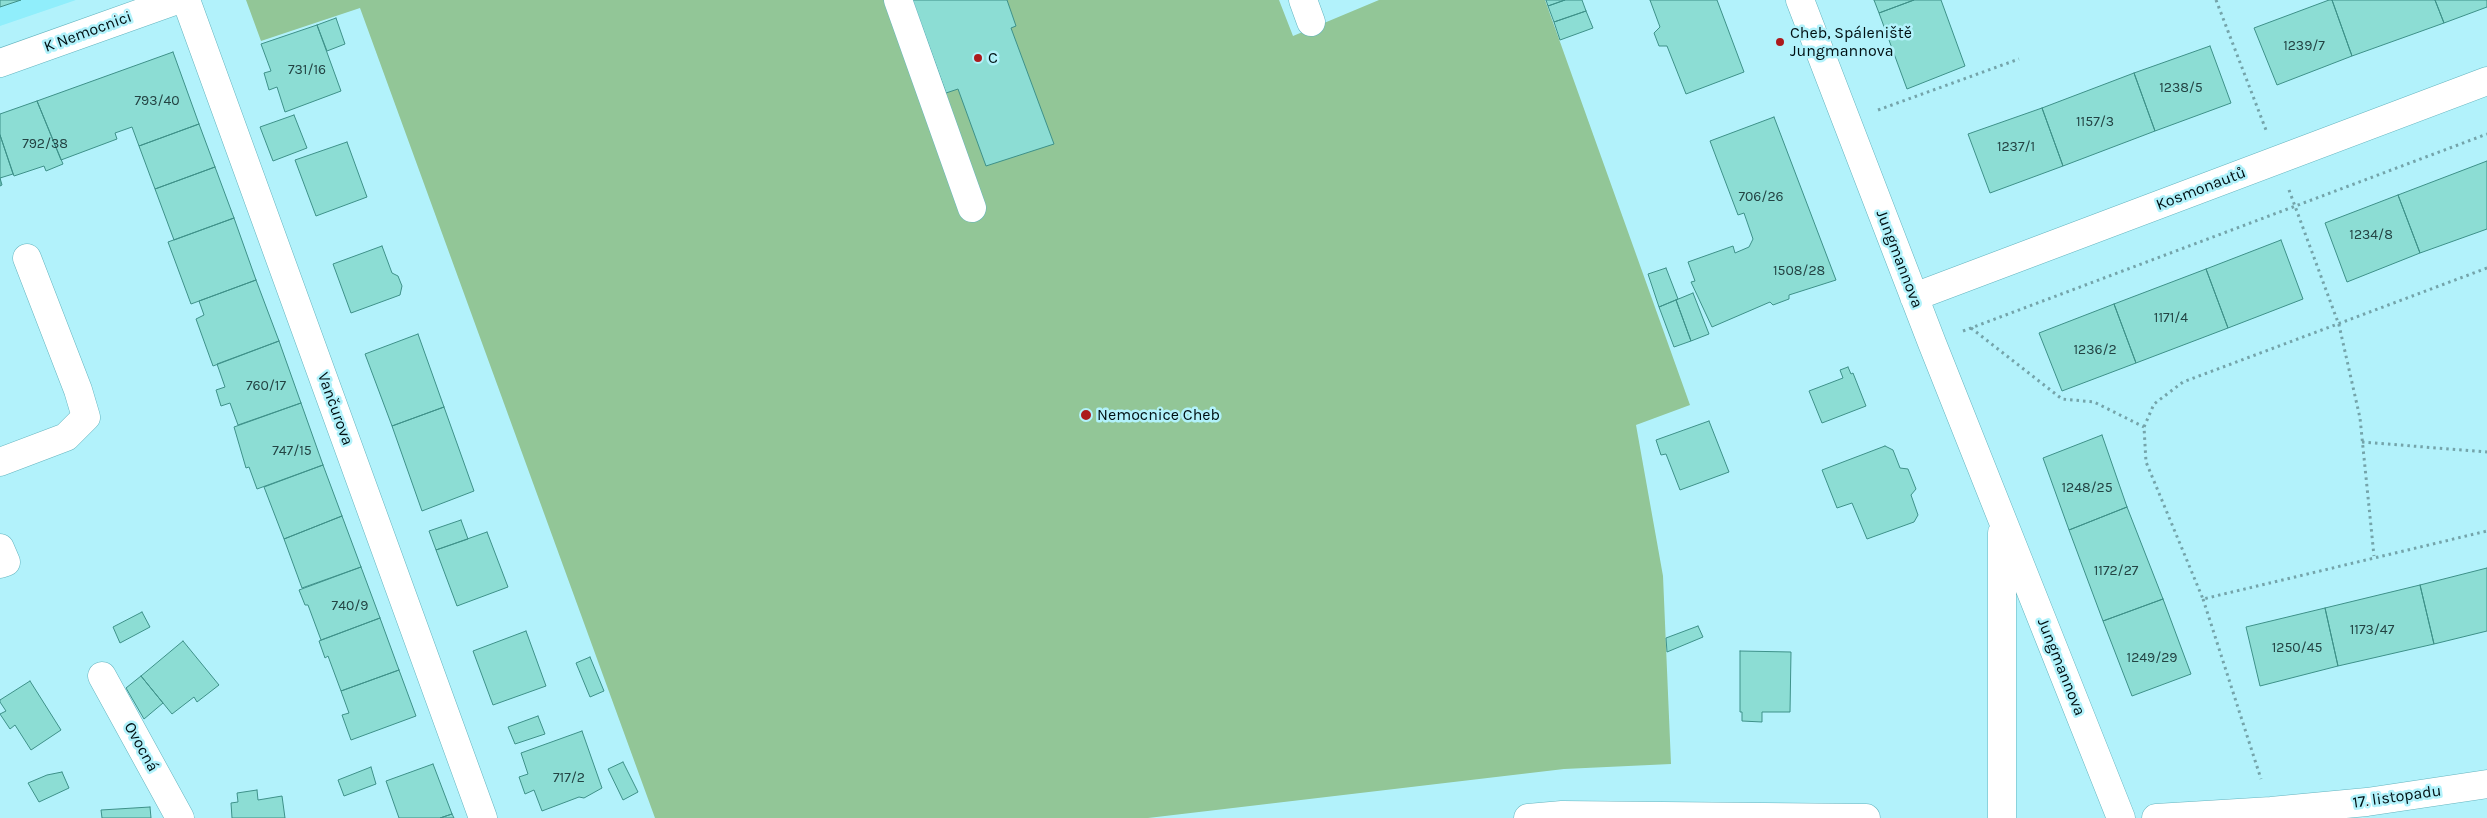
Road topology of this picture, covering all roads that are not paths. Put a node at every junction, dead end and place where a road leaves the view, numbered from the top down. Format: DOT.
graph roads {
  1 [pos="177,0"];
  2 [pos="186,0"];
  3 [pos="898,0"];
  4 [pos="1800,0"];
  5 [pos="0,63"];
  6 [pos="2487,81"];
  7 [pos="972,208"];
  8 [pos="27,258"];
  9 [pos="1914,297"];
  10 [pos="0,462"];
  11 [pos="2002,516"];
  12 [pos="0,548"];
  13 [pos="0,564"];
  14 [pos="102,676"];
  15 [pos="2487,784"];
  16 [pos="180,818"];
  17 [pos="484,818"];
  18 [pos="1528,818"];
  19 [pos="1866,818"];
  20 [pos="2002,818"];
  21 [pos="2121,818"];
  22 [pos="2156,818"];
  1 -- 5 [label="street, K Nemocnici"];
  2 -- 17 [label="street, Vančurova"];
  3 -- 7 [label="street"];
  4 -- 9 [label="street, Jungmannova"];
  6 -- 9 [label="street, Kosmonautů"];
  8 -- 10 [label="street"];
  9 -- 11 [label="street, Jungmannova"];
  11 -- 20 [label="street, Jungmannova"];
  11 -- 21 [label="street, Jungmannova"];
  12 -- 13 [label="street"];
  14 -- 16 [label="street, Ovocná"];
  15 -- 22 [label="street, 17. listopadu"];
  18 -- 19 [label="street"];
}
